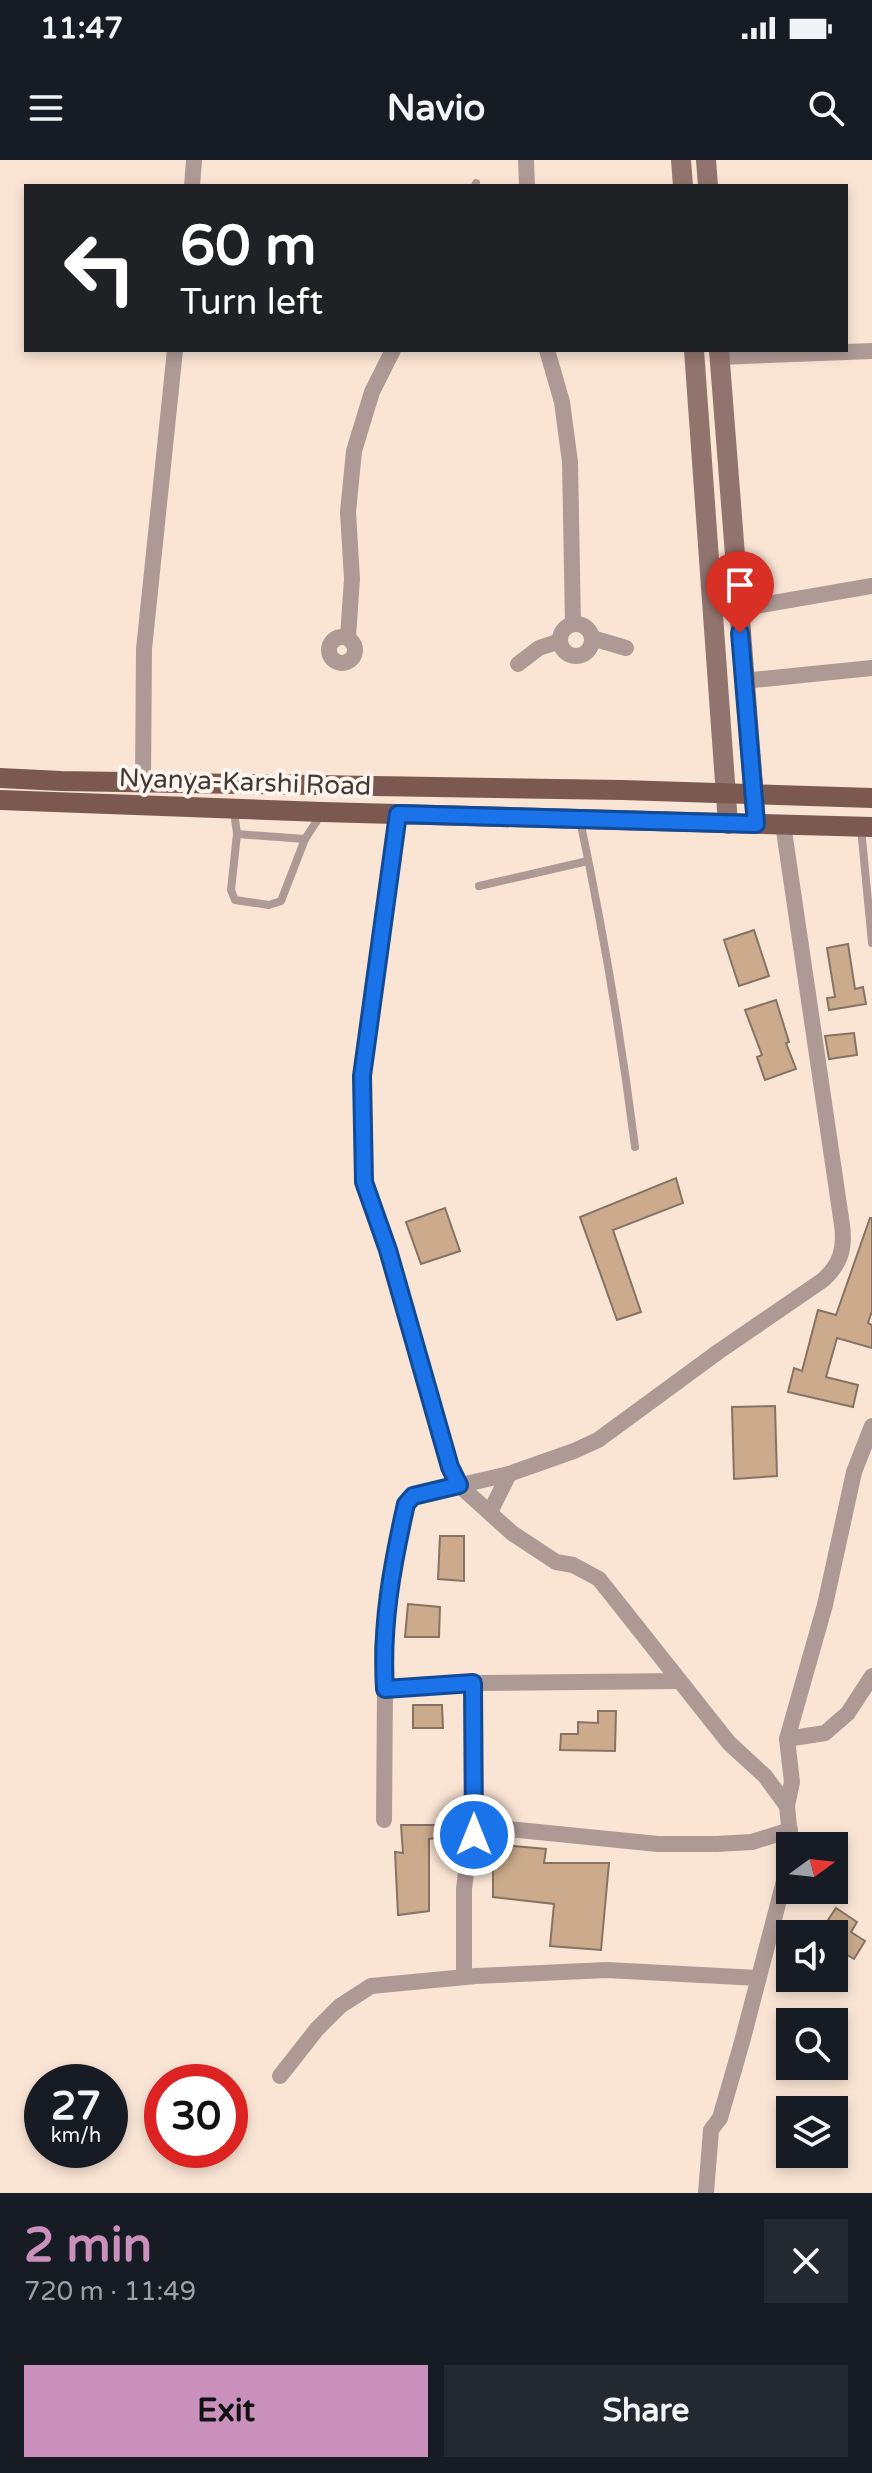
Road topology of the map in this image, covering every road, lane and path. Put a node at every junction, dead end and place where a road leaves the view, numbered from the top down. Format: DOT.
graph roads {
  1 [pos="194,160"];
  2 [pos="526,160"];
  3 [pos="681,160"];
  4 [pos="706,160"];
  5 [pos="192,184"];
  6 [pos="527,184"];
  7 [pos="683,184"];
  8 [pos="708,184"];
  9 [pos="848,351"];
  10 [pos="872,351"];
  11 [pos="175,352"];
  12 [pos="392,352"];
  13 [pos="548,352"];
  14 [pos="694,352"];
  15 [pos="796,352"];
  16 [pos="719,353"];
  17 [pos="872,586"];
  18 [pos="738,609"];
  19 [pos="573,624"];
  20 [pos="348,637"];
  21 [pos="592,638"];
  22 [pos="560,641"];
  23 [pos="626,648"];
  24 [pos="518,664"];
  25 [pos="872,668"];
  26 [pos="743,681"];
  27 [pos="0,778"];
  28 [pos="143,783"];
  29 [pos="256,784"];
  30 [pos="726,793"];
  31 [pos="752,794"];
  32 [pos="872,798"];
  33 [pos="0,800"];
  34 [pos="244,808"];
  35 [pos="322,812"];
  36 [pos="398,814"];
  37 [pos="579,819"];
  38 [pos="728,824"];
  39 [pos="756,824"];
  40 [pos="783,824"];
  41 [pos="867,827"];
  42 [pos="237,834"];
  43 [pos="305,839"];
  44 [pos="588,861"];
  45 [pos="479,886"];
  46 [pos="872,943"];
  47 [pos="635,1147"];
  48 [pos="872,1426"];
  49 [pos="509,1474"];
  50 [pos="459,1485"];
  51 [pos="490,1512"];
  52 [pos="872,1676"];
  53 [pos="679,1681"];
  54 [pos="473,1683"];
  55 [pos="385,1689"];
  56 [pos="787,1739"];
  57 [pos="787,1806"];
  58 [pos="384,1820"];
  59 [pos="789,1832"];
  60 [pos="474,1835"];
  61 [pos="776,1839"];
  62 [pos="778,1904"];
  63 [pos="464,1977"];
  64 [pos="758,1978"];
  65 [pos="280,2076"];
  66 [pos="706,2193"];
  1 -- 5 [label="street"];
  2 -- 6 [label="street"];
  3 -- 7 [label="street"];
  4 -- 8 [label="street"];
  9 -- 10 [label="street"];
  11 -- 28 [label="street"];
  12 -- 20 [label="street"];
  13 -- 19 [label="street"];
  14 -- 30 [label="street"];
  15 -- 16 [label="street"];
  16 -- 18 [label="street"];
  17 -- 18 [label="street"];
  18 -- 26 [label="street"];
  19 -- 21 [label="street"];
  19 -- 22 [label="street"];
  21 -- 22 [label="street"];
  21 -- 23 [label="street"];
  22 -- 24 [label="street"];
  25 -- 26 [label="street"];
  26 -- 31 [label="street"];
  27 -- 28 [label="main road, Nyanya-Karshi Road"];
  28 -- 29 [label="main road, Nyanya-Karshi Road"];
  29 -- 30 [label="main road, Nyanya-Karshi Road"];
  29 -- 34 [label="main road"];
  30 -- 31 [label="main road, Nyanya-Karshi Road"];
  30 -- 38 [label="street"];
  31 -- 32 [label="main road, Nyanya-Karshi Road"];
  31 -- 39 [label="street"];
  33 -- 34 [label="main road, Nyanya-Karshi Road"];
  34 -- 35 [label="main road, Nyanya-Karshi Road"];
  34 -- 42 [label="lane"];
  35 -- 36 [label="main road, Nyanya-Karshi Road"];
  35 -- 43 [label="lane"];
  36 -- 37 [label="main road, Nyanya-Karshi Road"];
  36 -- 50 [label="street"];
  37 -- 38 [label="main road, Nyanya-Karshi Road"];
  37 -- 44 [label="lane"];
  38 -- 39 [label="main road, Nyanya-Karshi Road"];
  39 -- 40 [label="main road, Nyanya-Karshi Road"];
  40 -- 41 [label="main road, Nyanya-Karshi Road"];
  40 -- 49 [label="street"];
  41 -- 46 [label="lane"];
  42 -- 43 [label="lane"];
  42 -- 43 [label="lane"];
  44 -- 45 [label="lane"];
  44 -- 47 [label="lane"];
  48 -- 56 [label="street"];
  49 -- 50 [label="street"];
  49 -- 51 [label="street"];
  50 -- 51 [label="street"];
  50 -- 55 [label="street"];
  51 -- 53 [label="street"];
  52 -- 56 [label="street"];
  53 -- 54 [label="street"];
  53 -- 57 [label="street"];
  54 -- 55 [label="street"];
  54 -- 60 [label="street"];
  55 -- 58 [label="street"];
  56 -- 57 [label="street"];
  57 -- 59 [label="street"];
  60 -- 61 [label="street"];
  60 -- 63 [label="street"];
  62 -- 64 [label="street"];
  63 -- 64 [label="street"];
  63 -- 65 [label="street"];
  64 -- 66 [label="street"];
}
